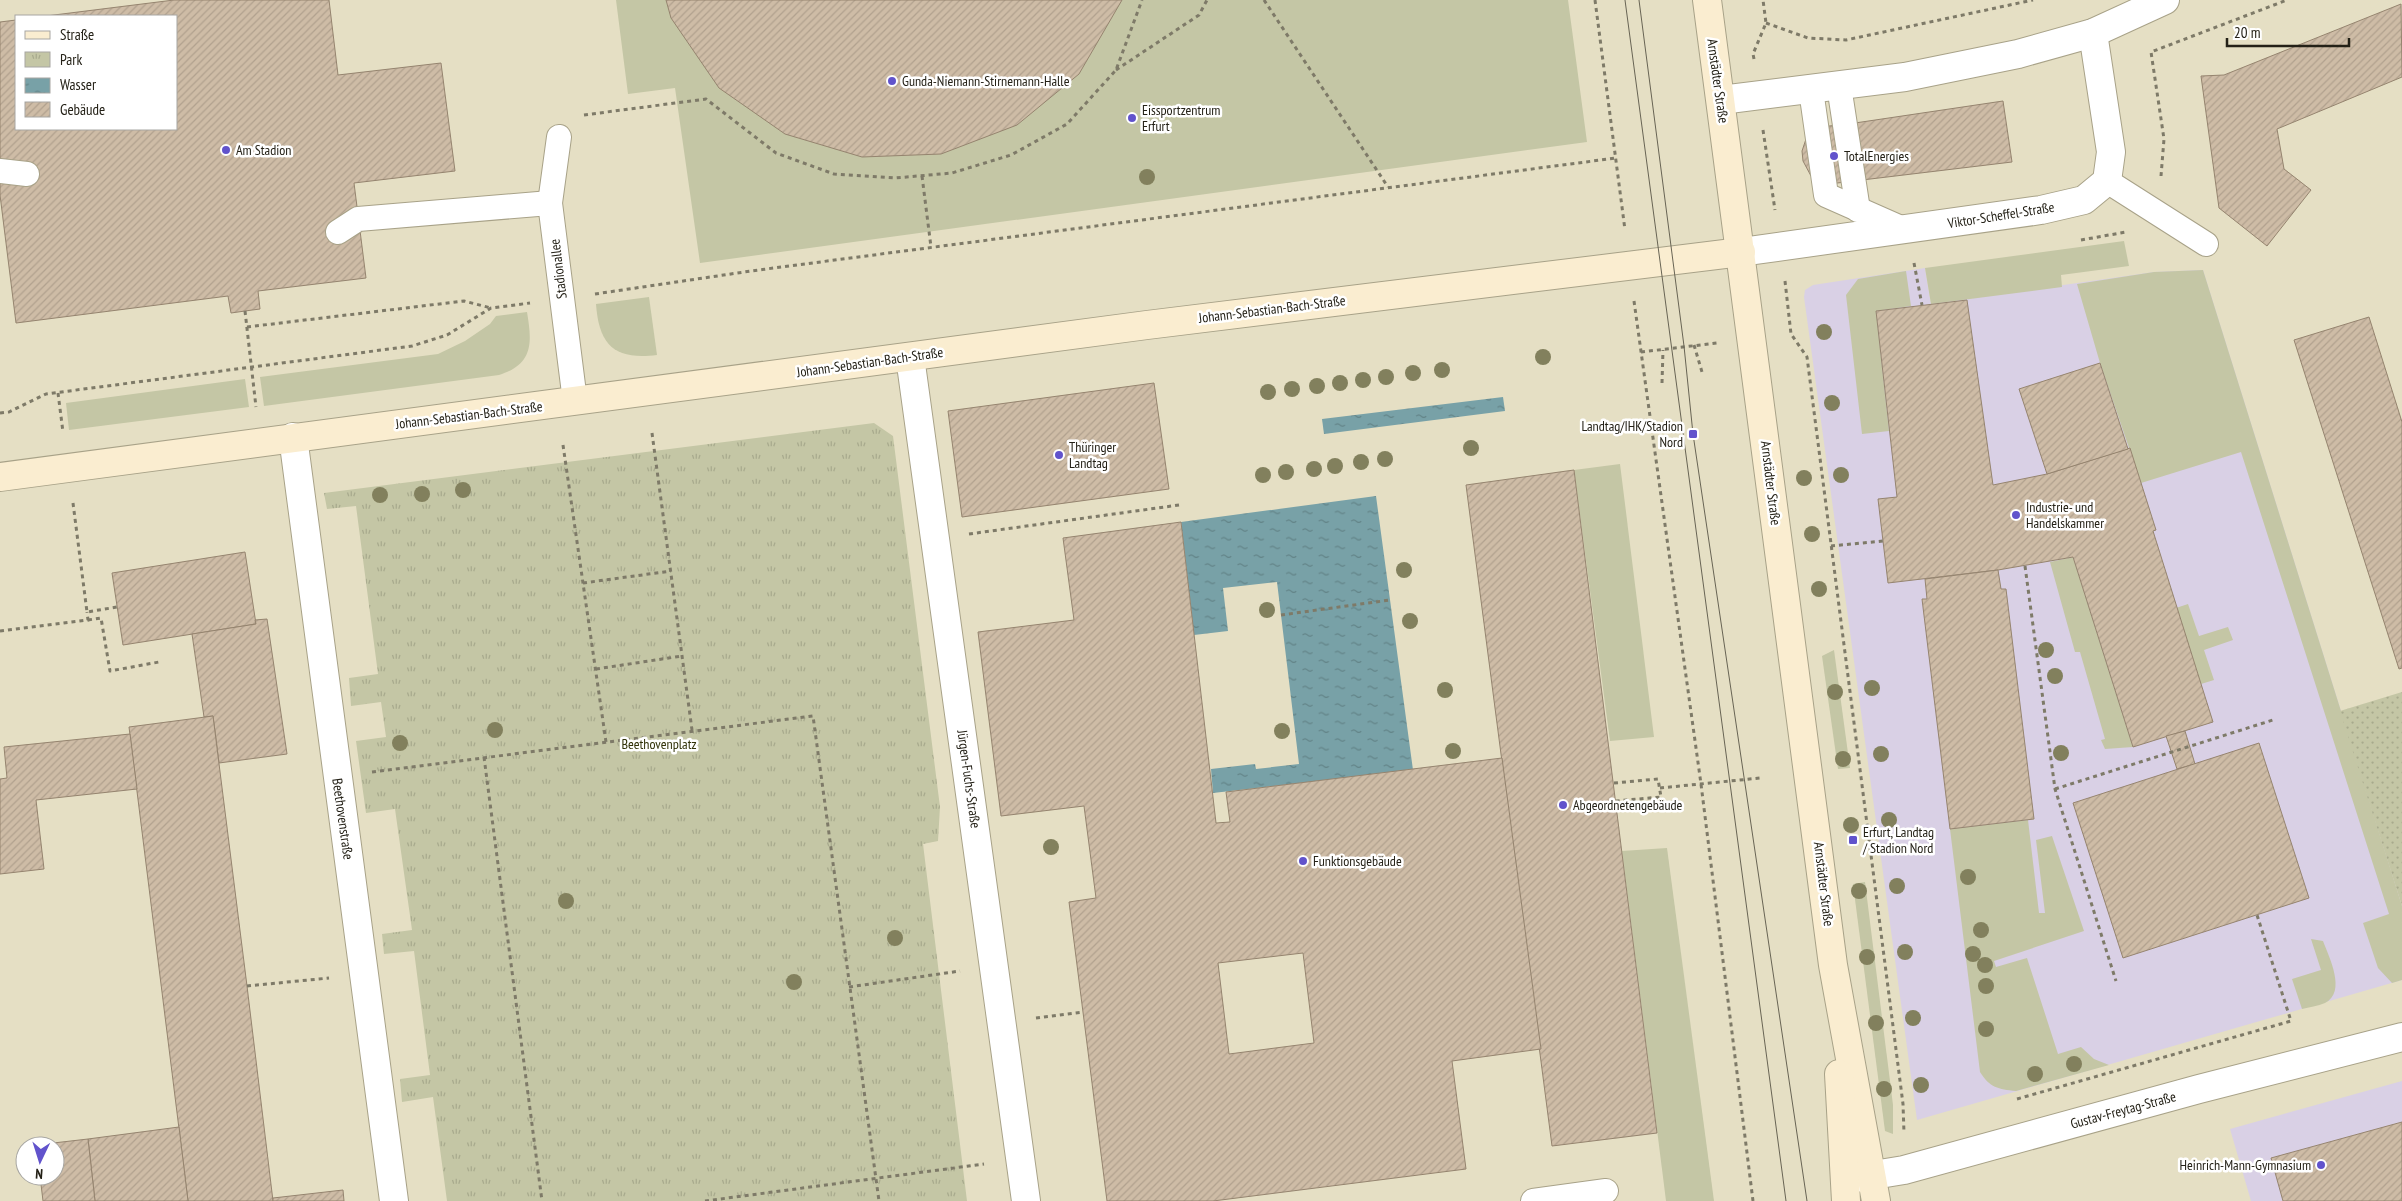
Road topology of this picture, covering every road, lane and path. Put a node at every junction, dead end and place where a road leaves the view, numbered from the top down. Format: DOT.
graph roads {
  1 [pos="1142,0"];
  2 [pos="1207,0"];
  3 [pos="1264,0"];
  4 [pos="1595,0"];
  5 [pos="1707,0"];
  6 [pos="1763,0"];
  7 [pos="2033,0"];
  8 [pos="2165,0"];
  9 [pos="1766,23"];
  10 [pos="2093,33"];
  11 [pos="1116,70"];
  12 [pos="1839,86"];
  13 [pos="1811,90"];
  14 [pos="1759,96"];
  15 [pos="1721,100"];
  16 [pos="575,116"];
  17 [pos="559,138"];
  18 [pos="0,171"];
  19 [pos="27,174"];
  20 [pos="922,176"];
  21 [pos="2107,181"];
  22 [pos="1388,187"];
  23 [pos="550,203"];
  24 [pos="1858,210"];
  25 [pos="1903,229"];
  26 [pos="338,232"];
  27 [pos="2206,244"];
  28 [pos="1780,246"];
  29 [pos="931,247"];
  30 [pos="1741,252"];
  31 [pos="1905,263"];
  32 [pos="1793,283"];
  33 [pos="1786,287"];
  34 [pos="561,299"];
  35 [pos="1922,306"];
  36 [pos="491,308"];
  37 [pos="245,311"];
  38 [pos="247,327"];
  39 [pos="1663,350"];
  40 [pos="910,357"];
  41 [pos="251,366"];
  42 [pos="1702,372"];
  43 [pos="1662,383"];
  44 [pos="58,393"];
  45 [pos="575,401"];
  46 [pos="0,413"];
  47 [pos="652,433"];
  48 [pos="293,437"];
  49 [pos="261,442"];
  50 [pos="563,445"];
  51 [pos="68,467"];
  52 [pos="0,477"];
  53 [pos="1179,505"];
  54 [pos="972,534"];
  55 [pos="1883,541"];
  56 [pos="1831,546"];
  57 [pos="2025,566"];
  58 [pos="671,571"];
  59 [pos="583,583"];
  60 [pos="1390,600"];
  61 [pos="118,607"];
  62 [pos="87,612"];
  63 [pos="1281,615"];
  64 [pos="88,620"];
  65 [pos="0,631"];
  66 [pos="682,656"];
  67 [pos="159,662"];
  68 [pos="596,669"];
  69 [pos="2276,719"];
  70 [pos="692,730"];
  71 [pos="606,742"];
  72 [pos="484,757"];
  73 [pos="337,776"];
  74 [pos="1760,778"];
  75 [pos="1614,783"];
  76 [pos="1701,784"];
  77 [pos="1660,788"];
  78 [pos="2055,789"];
  79 [pos="1616,800"];
  80 [pos="2257,915"];
  81 [pos="1834,965"];
  82 [pos="365,974"];
  83 [pos="941,974"];
  84 [pos="2116,981"];
  85 [pos="247,986"];
  86 [pos="849,987"];
  87 [pos="1083,1012"];
  88 [pos="1003,1023"];
  89 [pos="2402,1037"];
  90 [pos="2013,1100"];
  91 [pos="1911,1128"];
  92 [pos="1904,1129"];
  93 [pos="964,1166"];
  94 [pos="1904,1170"];
  95 [pos="877,1178"];
  96 [pos="1874,1189"];
  97 [pos="1845,1190"];
  98 [pos="1606,1191"];
  99 [pos="394,1201"];
  100 [pos="542,1201"];
  101 [pos="705,1201"];
  102 [pos="879,1201"];
  103 [pos="1026,1201"];
  104 [pos="1534,1201"];
  105 [pos="1752,1201"];
  1 -- 11 [label="path"];
  2 -- 11 [label="path"];
  3 -- 22 [label="path"];
  4 -- 22 [label="path"];
  5 -- 15 [label="street, Arnstädter Straße"];
  6 -- 9 [label="path"];
  7 -- 9 [label="path"];
  8 -- 10 [label="street"];
  9 -- 14 [label="path"];
  10 -- 12 [label="street"];
  10 -- 21 [label="street"];
  11 -- 20 [label="path"];
  12 -- 13 [label="street"];
  12 -- 24 [label="lane"];
  13 -- 14 [label="street"];
  13 -- 24 [label="lane"];
  14 -- 15 [label="street"];
  14 -- 28 [label="path"];
  15 -- 30 [label="street, Arnstädter Straße"];
  16 -- 20 [label="path"];
  17 -- 23 [label="lane, Stadionallee"];
  18 -- 19 [label="lane"];
  20 -- 29 [label="path"];
  21 -- 25 [label="street, Viktor-Scheffel-Straße"];
  21 -- 27 [label="lane"];
  22 -- 29 [label="path"];
  23 -- 26 [label="lane"];
  23 -- 34 [label="lane, Stadionallee"];
  24 -- 25 [label="lane"];
  25 -- 28 [label="street, Viktor-Scheffel-Straße"];
  28 -- 30 [label="street, Viktor-Scheffel-Straße"];
  28 -- 33 [label="path"];
  29 -- 34 [label="path"];
  30 -- 40 [label="street, Johann-Sebastian-Bach-Straße"];
  30 -- 81 [label="street, Arnstädter Straße"];
  31 -- 35 [label="path"];
  32 -- 33 [label="path"];
  33 -- 56 [label="path"];
  34 -- 36 [label="path"];
  34 -- 45 [label="lane, Stadionallee"];
  36 -- 38 [label="path"];
  36 -- 41 [label="path"];
  37 -- 38 [label="path"];
  38 -- 41 [label="path"];
  39 -- 42 [label="path"];
  39 -- 43 [label="path"];
  39 -- 76 [label="path"];
  40 -- 45 [label="street, Johann-Sebastian-Bach-Straße"];
  40 -- 88 [label="street, Jürgen-Fuchs-Straße"];
  41 -- 44 [label="path"];
  41 -- 49 [label="path"];
  44 -- 46 [label="path"];
  44 -- 51 [label="path"];
  45 -- 48 [label="street, Johann-Sebastian-Bach-Straße"];
  47 -- 58 [label="path"];
  48 -- 49 [label="street, Johann-Sebastian-Bach-Straße"];
  48 -- 73 [label="street, Beethovenstraße"];
  49 -- 51 [label="street, Johann-Sebastian-Bach-Straße"];
  50 -- 59 [label="path"];
  51 -- 52 [label="street, Johann-Sebastian-Bach-Straße"];
  51 -- 62 [label="path"];
  53 -- 54 [label="path"];
  55 -- 56 [label="path"];
  56 -- 92 [label="path"];
  57 -- 78 [label="path"];
  58 -- 59 [label="path"];
  58 -- 66 [label="path"];
  59 -- 68 [label="path"];
  60 -- 63 [label="path"];
  61 -- 62 [label="path"];
  62 -- 64 [label="path"];
  64 -- 65 [label="path"];
  64 -- 67 [label="path"];
  66 -- 68 [label="path"];
  66 -- 70 [label="path"];
  68 -- 71 [label="path"];
  69 -- 78 [label="path"];
  70 -- 71 [label="path"];
  70 -- 86 [label="path"];
  71 -- 72 [label="path"];
  72 -- 73 [label="path"];
  72 -- 100 [label="path"];
  73 -- 82 [label="street, Beethovenstraße"];
  74 -- 76 [label="path"];
  75 -- 77 [label="path"];
  76 -- 77 [label="path"];
  76 -- 105 [label="path"];
  77 -- 79 [label="path"];
  78 -- 84 [label="path"];
  80 -- 90 [label="path"];
  81 -- 96 [label="street, Arnstädter Straße"];
  81 -- 97 [label="street, Arnstädter Straße"];
  82 -- 85 [label="path"];
  82 -- 99 [label="street, Beethovenstraße"];
  83 -- 86 [label="path"];
  86 -- 95 [label="path"];
  87 -- 88 [label="path"];
  88 -- 103 [label="street, Jürgen-Fuchs-Straße"];
  89 -- 94 [label="street, Gustav-Freytag-Straße"];
  91 -- 92 [label="path"];
  92 -- 94 [label="path"];
  93 -- 95 [label="path"];
  94 -- 96 [label="street, Gustav-Freytag-Straße"];
  95 -- 101 [label="path"];
  95 -- 102 [label="path"];
  96 -- 97 [label="street, Gustav-Freytag-Straße"];
  98 -- 104 [label="lane"];
}
